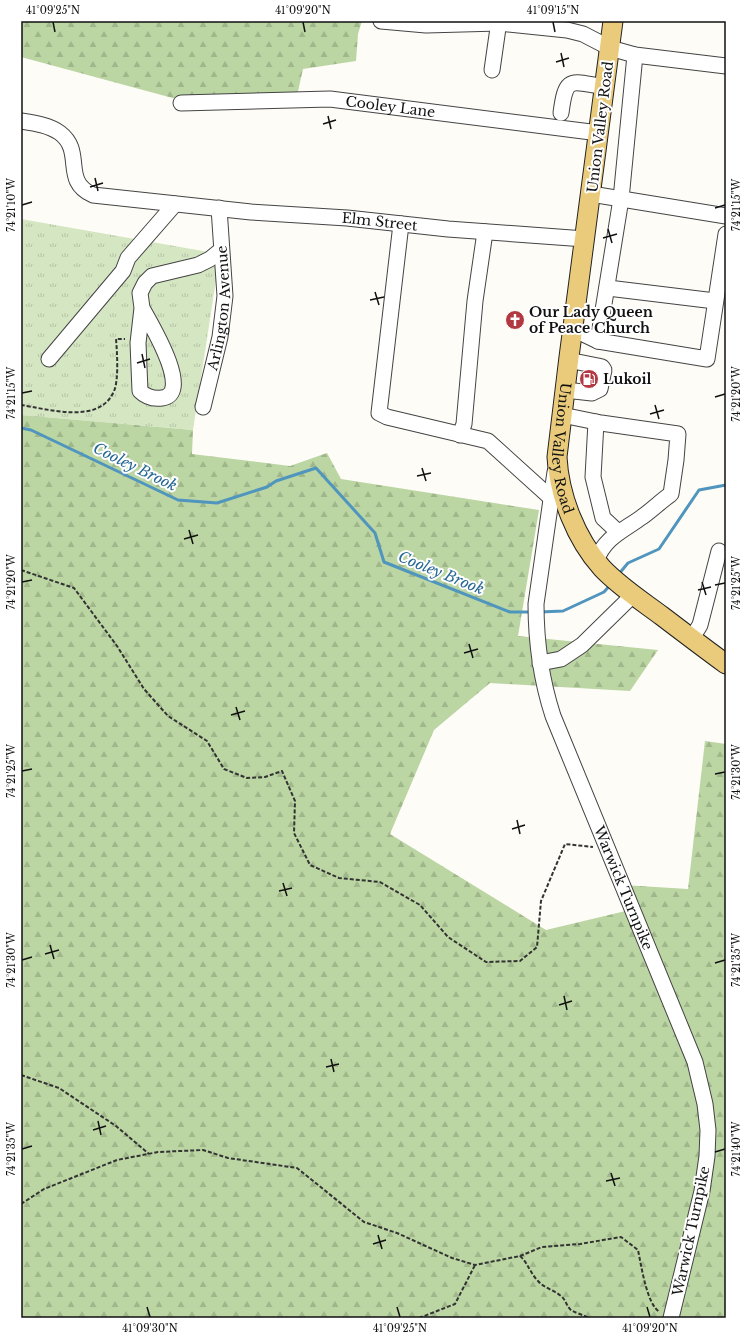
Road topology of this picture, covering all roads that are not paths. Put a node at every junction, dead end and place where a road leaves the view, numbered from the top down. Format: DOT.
graph roads {
  1 [pos="381,21"];
  2 [pos="614,21"];
  3 [pos="499,22"];
  4 [pos="542,24"];
  5 [pos="610,48"];
  6 [pos="635,55"];
  7 [pos="726,66"];
  8 [pos="492,70"];
  9 [pos="605,87"];
  10 [pos="181,103"];
  11 [pos="561,113"];
  12 [pos="21,121"];
  13 [pos="599,133"];
  14 [pos="591,194"];
  15 [pos="620,199"];
  16 [pos="175,204"];
  17 [pos="219,208"];
  18 [pos="726,216"];
  19 [pos="401,224"];
  20 [pos="485,232"];
  21 [pos="726,234"];
  22 [pos="585,239"];
  23 [pos="221,250"];
  24 [pos="608,288"];
  25 [pos="715,301"];
  26 [pos="142,308"];
  27 [pos="573,329"];
  28 [pos="598,341"];
  29 [pos="49,359"];
  30 [pos="568,360"];
  31 [pos="565,390"];
  32 [pos="203,407"];
  33 [pos="562,415"];
  34 [pos="596,422"];
  35 [pos="460,435"];
  36 [pos="558,457"];
  37 [pos="551,498"];
  38 [pos="618,532"];
  39 [pos="720,551"];
  40 [pos="596,561"];
  41 [pos="634,595"];
  42 [pos="692,638"];
  43 [pos="540,663"];
  44 [pos="726,664"];
  45 [pos="671,1318"];
  1 -- 3 [label="street"];
  2 -- 5 [label="main road, Union Valley Road"];
  3 -- 4 [label="street"];
  3 -- 8 [label="street"];
  4 -- 5 [label="street"];
  5 -- 6 [label="street"];
  5 -- 9 [label="main road, Union Valley Road"];
  6 -- 7 [label="street"];
  6 -- 15 [label="street"];
  9 -- 11 [label="street"];
  9 -- 13 [label="main road, Union Valley Road"];
  10 -- 13 [label="street, Cooley Lane"];
  12 -- 16 [label="street, Elm Street"];
  13 -- 14 [label="main road, Union Valley Road"];
  14 -- 15 [label="street"];
  14 -- 22 [label="main road, Union Valley Road"];
  15 -- 18 [label="street"];
  15 -- 24 [label="street"];
  16 -- 17 [label="street, Elm Street"];
  16 -- 29 [label="street"];
  17 -- 19 [label="street, Elm Street"];
  17 -- 23 [label="street, Arlington Avenue"];
  19 -- 20 [label="street, Elm Street"];
  19 -- 35 [label="street"];
  20 -- 22 [label="street, Elm Street"];
  20 -- 35 [label="street"];
  21 -- 25 [label="street"];
  22 -- 27 [label="main road, Union Valley Road"];
  23 -- 26 [label="street"];
  23 -- 32 [label="street, Arlington Avenue"];
  24 -- 25 [label="street"];
  24 -- 28 [label="street"];
  25 -- 28 [label="street"];
  26 -- 26 [label="street"];
  27 -- 28 [label="street"];
  27 -- 30 [label="main road, Union Valley Road"];
  30 -- 31 [label="main road, Union Valley Road"];
  30 -- 31 [label="street"];
  31 -- 33 [label="main road, Union Valley Road"];
  33 -- 34 [label="street"];
  33 -- 36 [label="main road, Union Valley Road"];
  34 -- 38 [label="street"];
  34 -- 38 [label="street"];
  35 -- 37 [label="street"];
  36 -- 37 [label="street, Warwick Turnpike"];
  36 -- 40 [label="main road, Union Valley Road"];
  37 -- 43 [label="street, Warwick Turnpike"];
  38 -- 40 [label="street"];
  39 -- 42 [label="street"];
  40 -- 41 [label="main road, Union Valley Road"];
  41 -- 42 [label="main road, Union Valley Road"];
  41 -- 43 [label="street"];
  42 -- 44 [label="main road, Union Valley Road"];
  43 -- 45 [label="street, Warwick Turnpike"];
}
